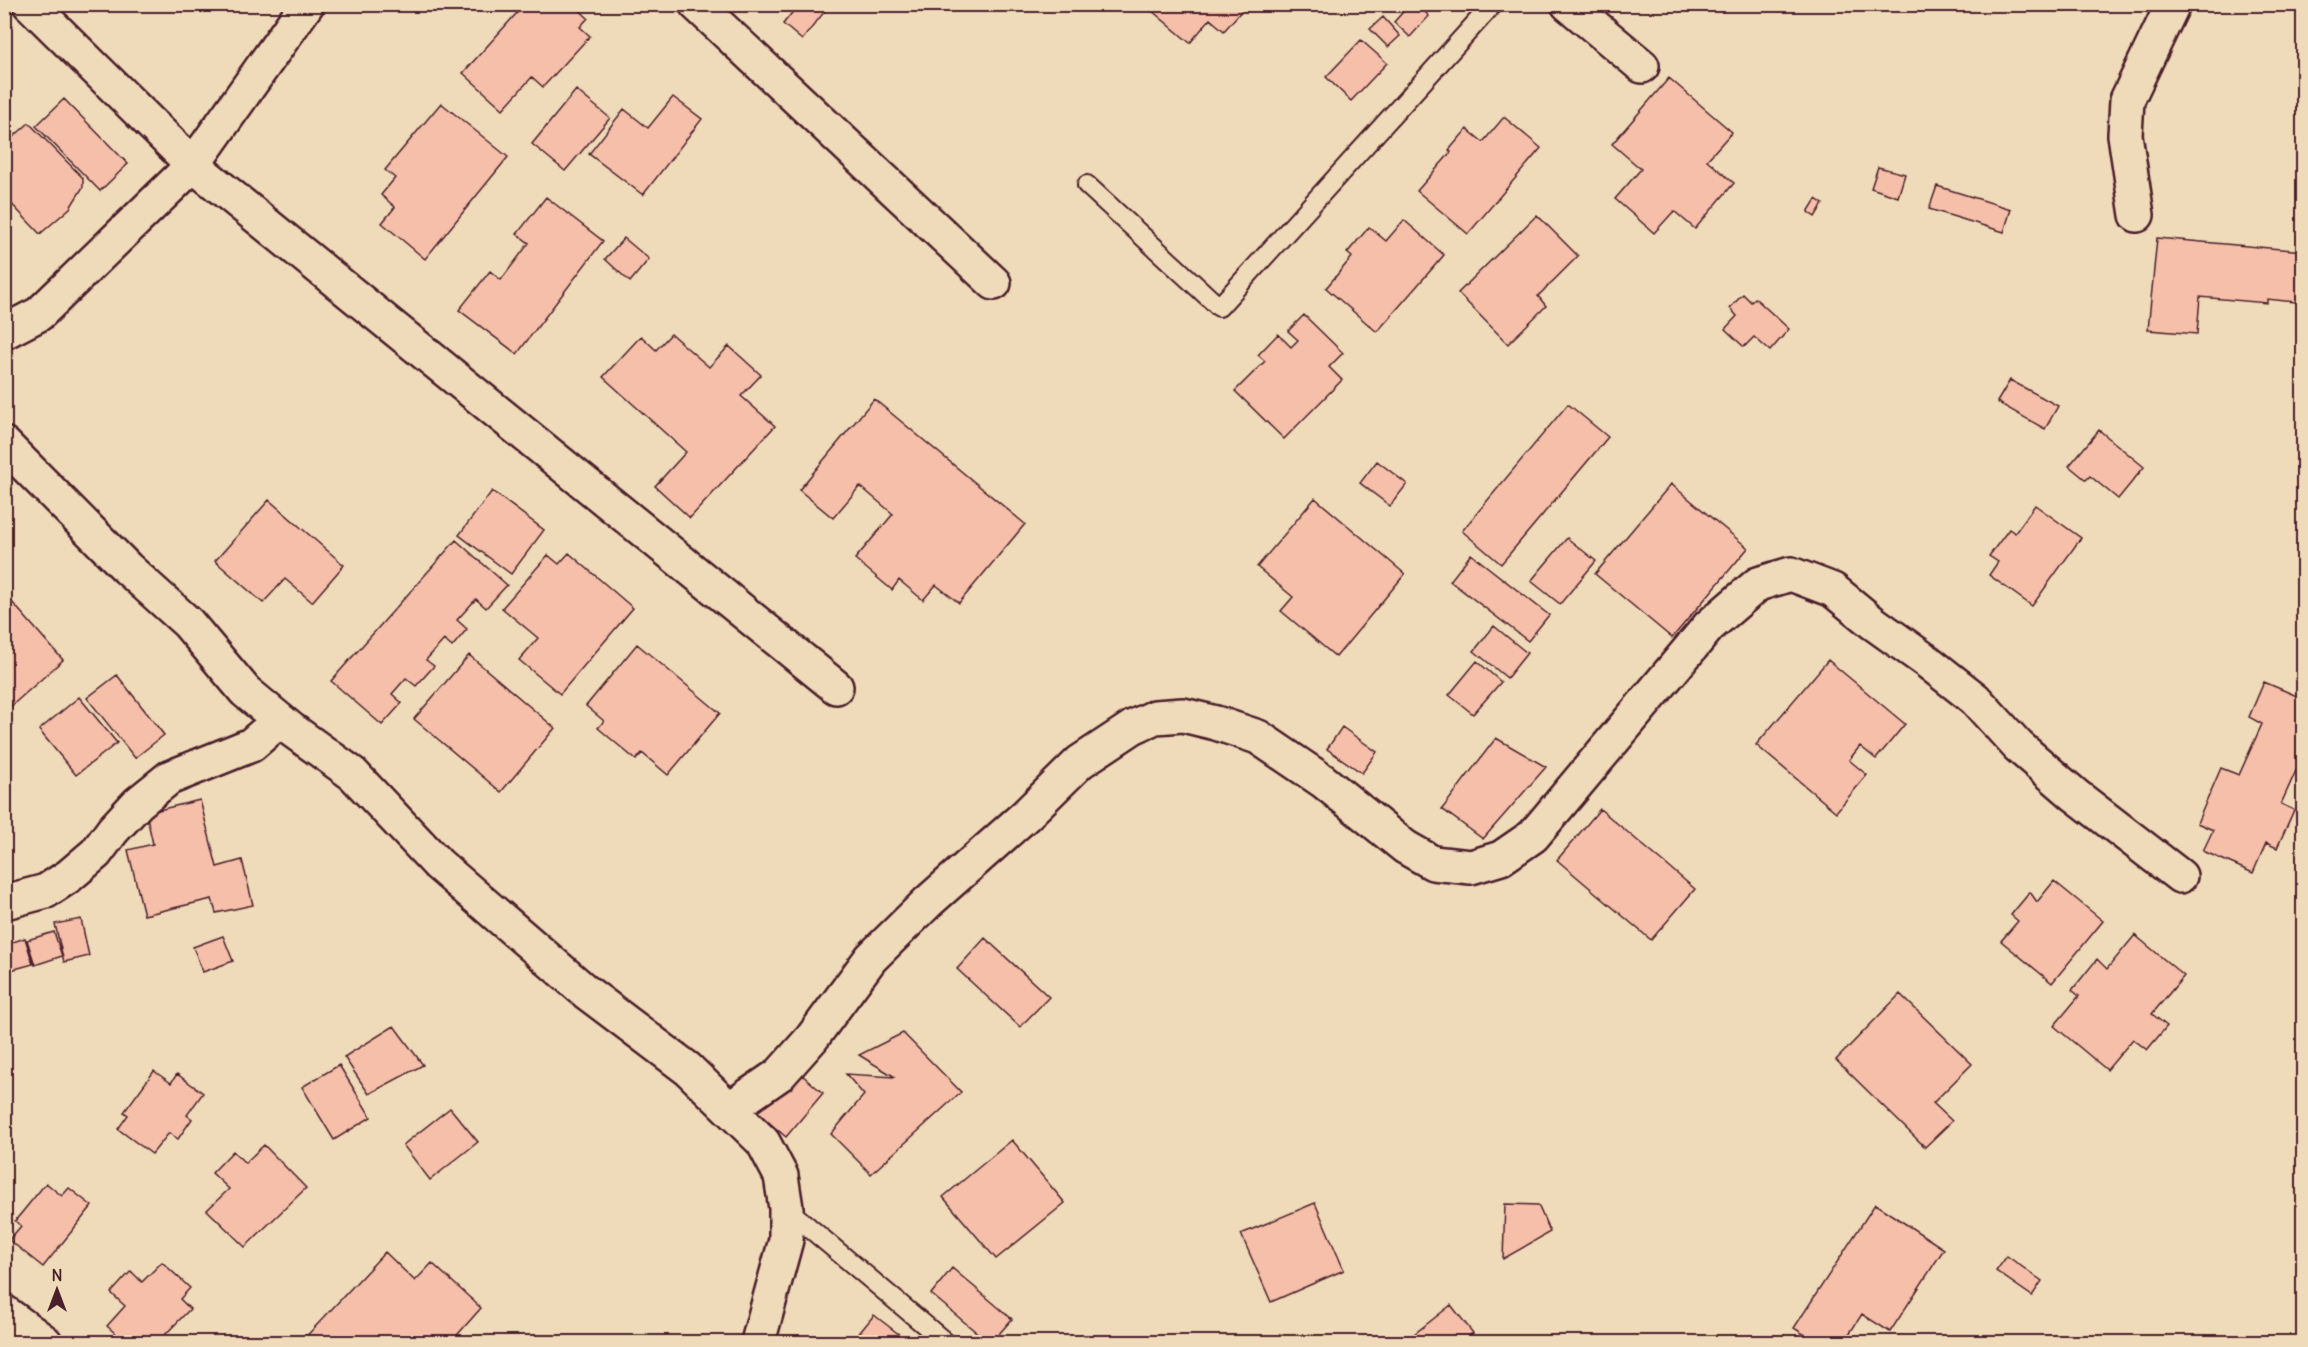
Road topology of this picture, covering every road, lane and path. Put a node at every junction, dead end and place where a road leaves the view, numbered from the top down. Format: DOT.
graph roads {
  1 [pos="30,4"];
  2 [pos="308,4"];
  3 [pos="696,4"];
  4 [pos="1493,4"];
  5 [pos="1568,4"];
  6 [pos="2173,4"];
  7 [pos="1642,66"];
  8 [pos="193,165"];
  9 [pos="1087,185"];
  10 [pos="2137,215"];
  11 [pos="994,283"];
  12 [pos="4,332"];
  13 [pos="4,444"];
  14 [pos="836,687"];
  15 [pos="280,720"];
  16 [pos="2180,876"];
  17 [pos="5,902"];
  18 [pos="729,1108"];
  19 [pos="786,1208"];
  20 [pos="4,1312"];
  21 [pos="45,1342"];
  22 [pos="758,1342"];
  23 [pos="945,1342"];
  1 -- 8 [label="street"];
  2 -- 8 [label="street"];
  3 -- 11 [label="street"];
  4 -- 9 [label="lane"];
  5 -- 7 [label="street"];
  6 -- 10 [label="street"];
  8 -- 12 [label="street"];
  8 -- 14 [label="street"];
  13 -- 15 [label="street"];
  15 -- 17 [label="street"];
  15 -- 18 [label="street"];
  16 -- 18 [label="street"];
  18 -- 19 [label="street"];
  19 -- 22 [label="street"];
  19 -- 23 [label="lane"];
  20 -- 21 [label="street"];
}
